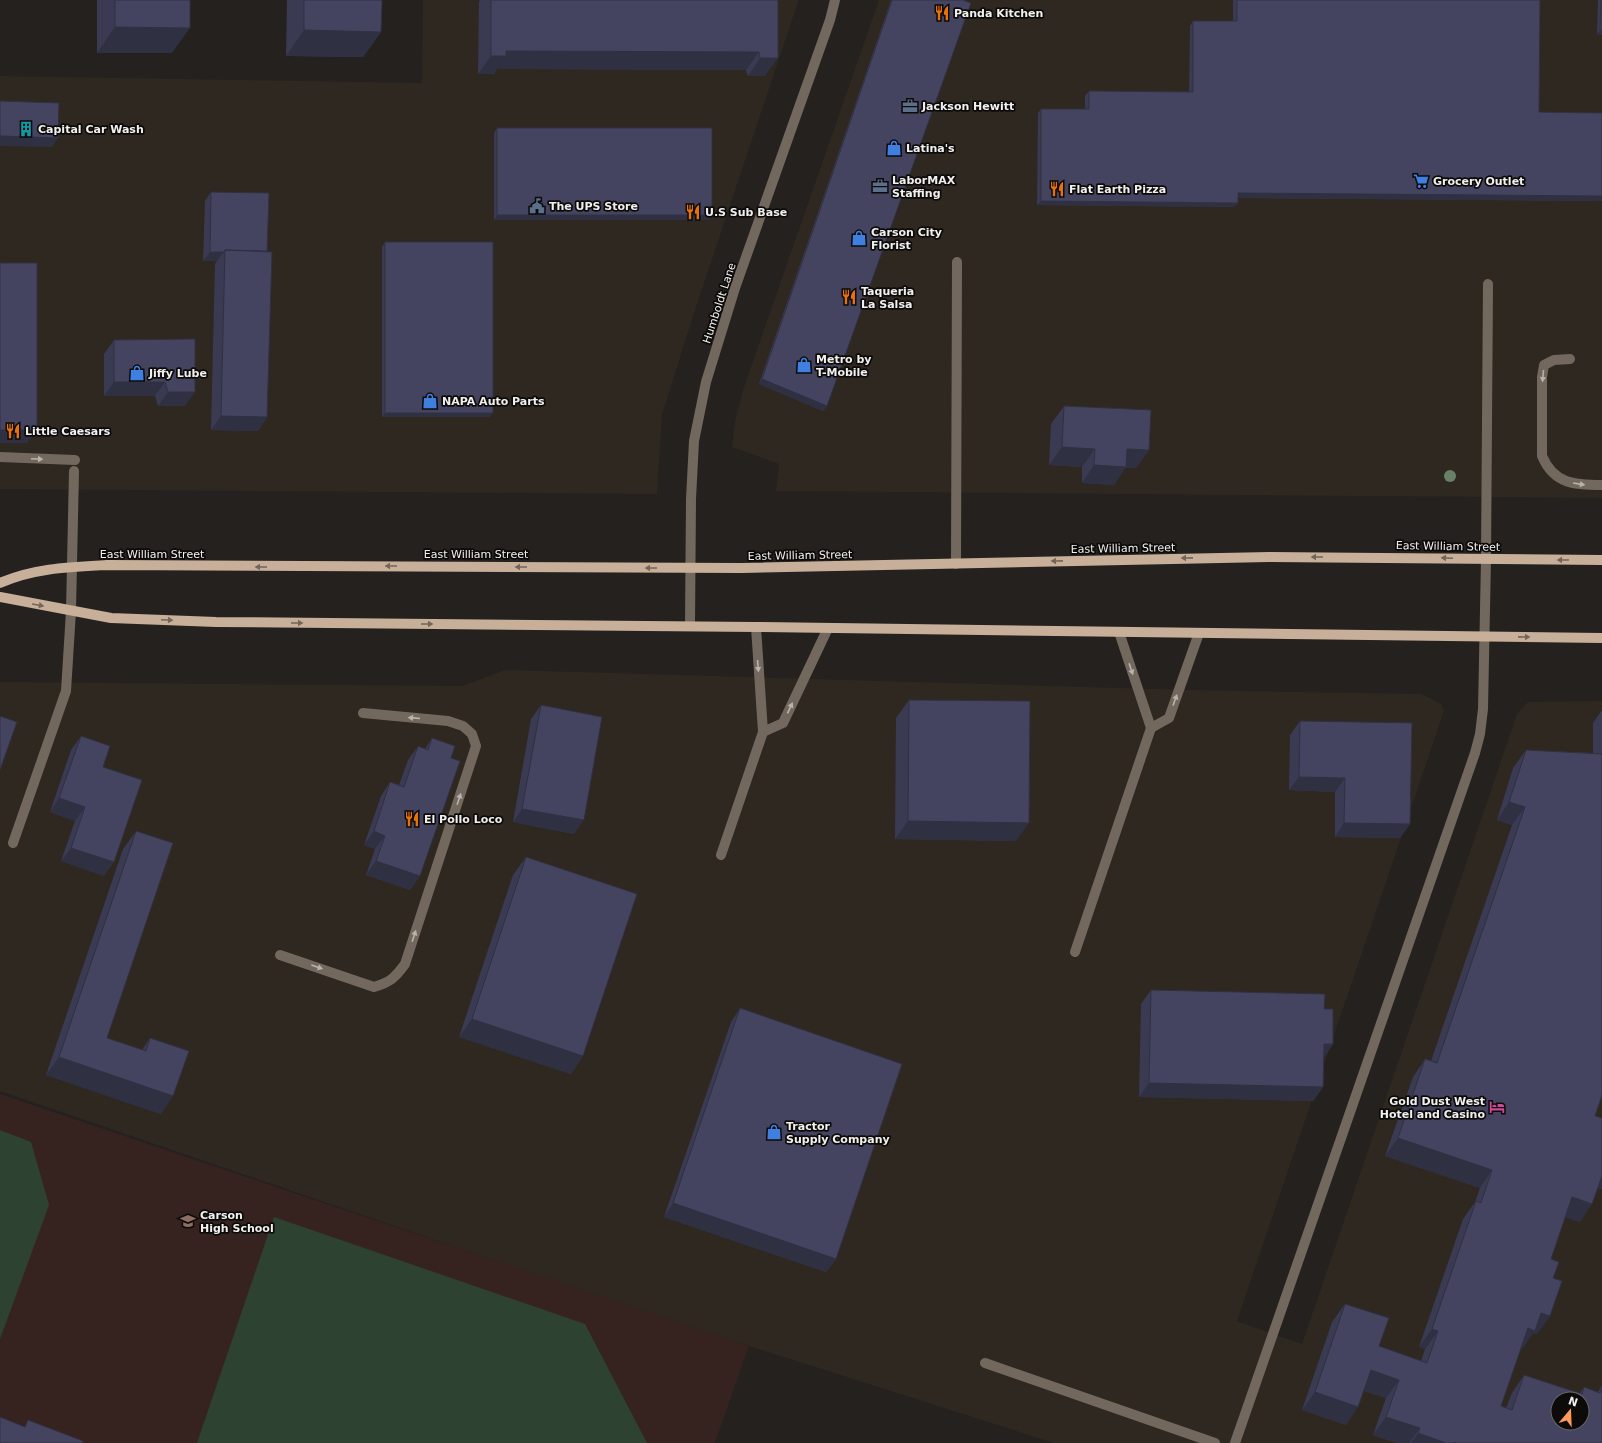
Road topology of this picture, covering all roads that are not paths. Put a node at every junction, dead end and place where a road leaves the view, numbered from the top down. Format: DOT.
graph roads {
  1 [pos="835,0"];
  2 [pos="958,262"];
  3 [pos="1488,284"];
  4 [pos="1570,358"];
  5 [pos="0,458"];
  6 [pos="75,460"];
  7 [pos="74,471"];
  8 [pos="1602,486"];
  9 [pos="1486,559"];
  10 [pos="1602,560"];
  11 [pos="956,564"];
  12 [pos="72,567"];
  13 [pos="690,568"];
  14 [pos="0,583"];
  15 [pos="0,597"];
  16 [pos="71,611"];
  17 [pos="690,626"];
  18 [pos="756,627"];
  19 [pos="828,628"];
  20 [pos="1119,632"];
  21 [pos="1200,633"];
  22 [pos="1485,636"];
  23 [pos="1602,638"];
  24 [pos="363,713"];
  25 [pos="1151,728"];
  26 [pos="763,732"];
  27 [pos="13,843"];
  28 [pos="721,855"];
  29 [pos="1075,952"];
  30 [pos="280,955"];
  31 [pos="985,1363"];
  32 [pos="1215,1443"];
  33 [pos="1235,1443"];
  1 -- 13 [label="street, Humboldt Lane"];
  2 -- 11 [label="street"];
  3 -- 9 [label="street"];
  4 -- 8 [label="street, one-way"];
  5 -- 6 [label="street, one-way"];
  7 -- 12 [label="street"];
  10 -- 9 [label="main road, East William Street, one-way"];
  9 -- 11 [label="main road, East William Street, one-way"];
  9 -- 22 [label="street"];
  11 -- 13 [label="main road, East William Street"];
  13 -- 12 [label="main road, East William Street, one-way"];
  12 -- 14 [label="main road, East William Street"];
  12 -- 16 [label="street"];
  13 -- 17 [label="street, Humboldt Lane"];
  15 -- 16 [label="main road, one-way"];
  16 -- 17 [label="main road, one-way"];
  16 -- 27 [label="street"];
  17 -- 18 [label="main road"];
  18 -- 19 [label="main road"];
  18 -- 26 [label="street, one-way"];
  19 -- 20 [label="main road"];
  26 -- 19 [label="street, one-way"];
  20 -- 21 [label="main road"];
  20 -- 25 [label="street, one-way"];
  21 -- 22 [label="main road"];
  25 -- 21 [label="street, one-way"];
  22 -- 23 [label="main road, one-way"];
  22 -- 33 [label="street"];
  30 -- 24 [label="street, one-way"];
  25 -- 29 [label="street"];
  26 -- 28 [label="street"];
  31 -- 32 [label="street"];
}
